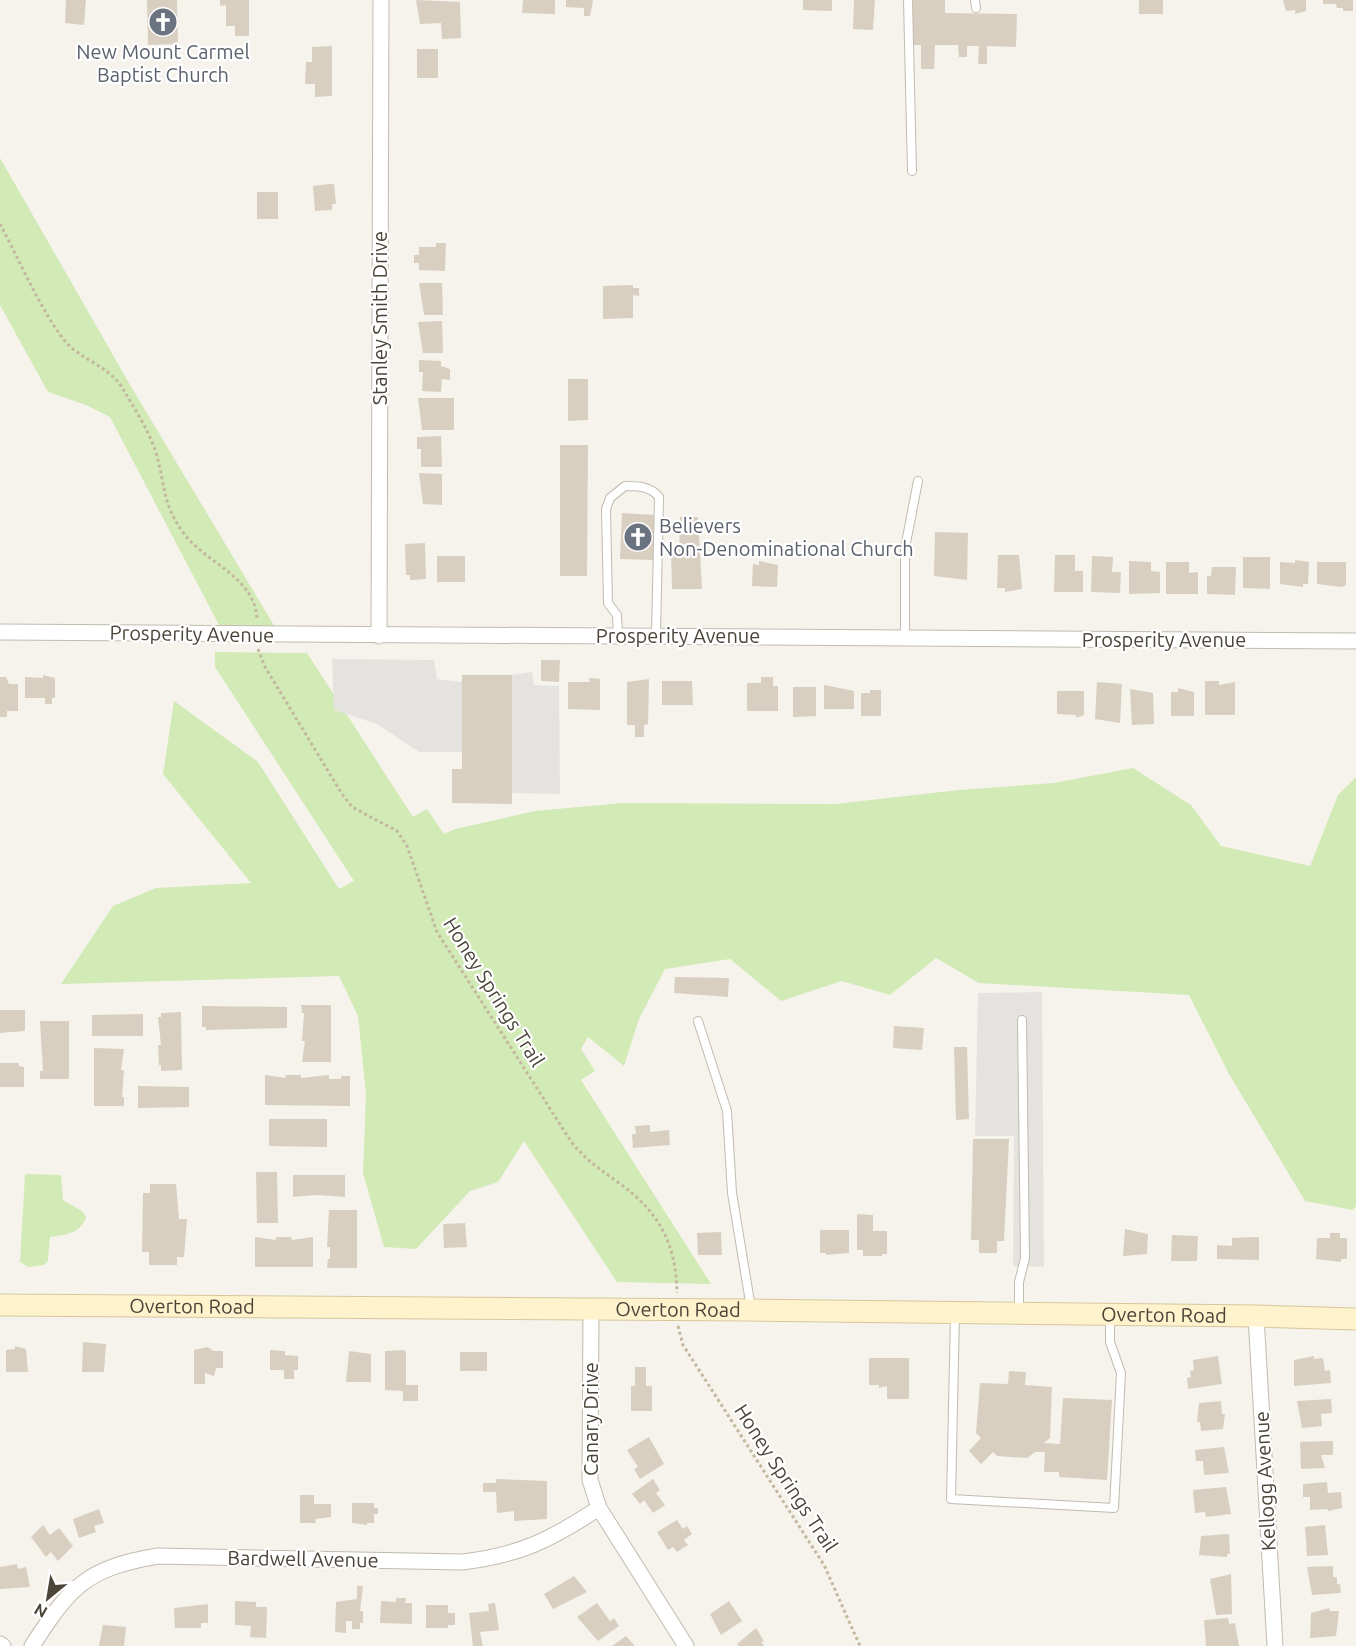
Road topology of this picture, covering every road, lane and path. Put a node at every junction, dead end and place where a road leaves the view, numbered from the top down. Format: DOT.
graph roads {
  1 [pos="381,0"];
  2 [pos="908,0"];
  3 [pos="912,171"];
  4 [pos="0,224"];
  5 [pos="918,481"];
  6 [pos="257,621"];
  7 [pos="0,633"];
  8 [pos="656,635"];
  9 [pos="379,636"];
  10 [pos="618,636"];
  11 [pos="905,638"];
  12 [pos="1356,641"];
  13 [pos="259,644"];
  14 [pos="1022,1020"];
  15 [pos="698,1021"];
  16 [pos="677,1291"];
  17 [pos="0,1305"];
  18 [pos="591,1309"];
  19 [pos="751,1310"];
  20 [pos="955,1312"];
  21 [pos="1019,1313"];
  22 [pos="1110,1314"];
  23 [pos="1256,1316"];
  24 [pos="1356,1319"];
  25 [pos="678,1331"];
  26 [pos="599,1508"];
  27 [pos="32,1646"];
  28 [pos="686,1646"];
  29 [pos="860,1646"];
  30 [pos="1275,1646"];
  1 -- 9 [label="street, Stanley Smith Drive"];
  2 -- 3 [label="lane"];
  4 -- 6 [label="path"];
  5 -- 11 [label="lane"];
  7 -- 9 [label="street, Prosperity Avenue"];
  8 -- 10 [label="street, Prosperity Avenue"];
  8 -- 10 [label="lane"];
  8 -- 11 [label="street, Prosperity Avenue"];
  9 -- 10 [label="street, Prosperity Avenue"];
  11 -- 12 [label="street, Prosperity Avenue"];
  13 -- 16 [label="path, Honey Springs Trail"];
  14 -- 21 [label="lane"];
  15 -- 19 [label="lane"];
  17 -- 18 [label="street, Overton Road"];
  18 -- 19 [label="street, Overton Road"];
  18 -- 26 [label="street, Canary Drive"];
  19 -- 20 [label="street, Overton Road"];
  20 -- 21 [label="street, Overton Road"];
  20 -- 22 [label="lane"];
  21 -- 22 [label="street, Overton Road"];
  22 -- 23 [label="street, Overton Road"];
  23 -- 24 [label="street, Overton Road"];
  23 -- 30 [label="street, Kellogg Avenue"];
  25 -- 29 [label="path, Honey Springs Trail"];
  26 -- 27 [label="street, Bardwell Avenue"];
  26 -- 28 [label="street, Canary Drive"];
}
